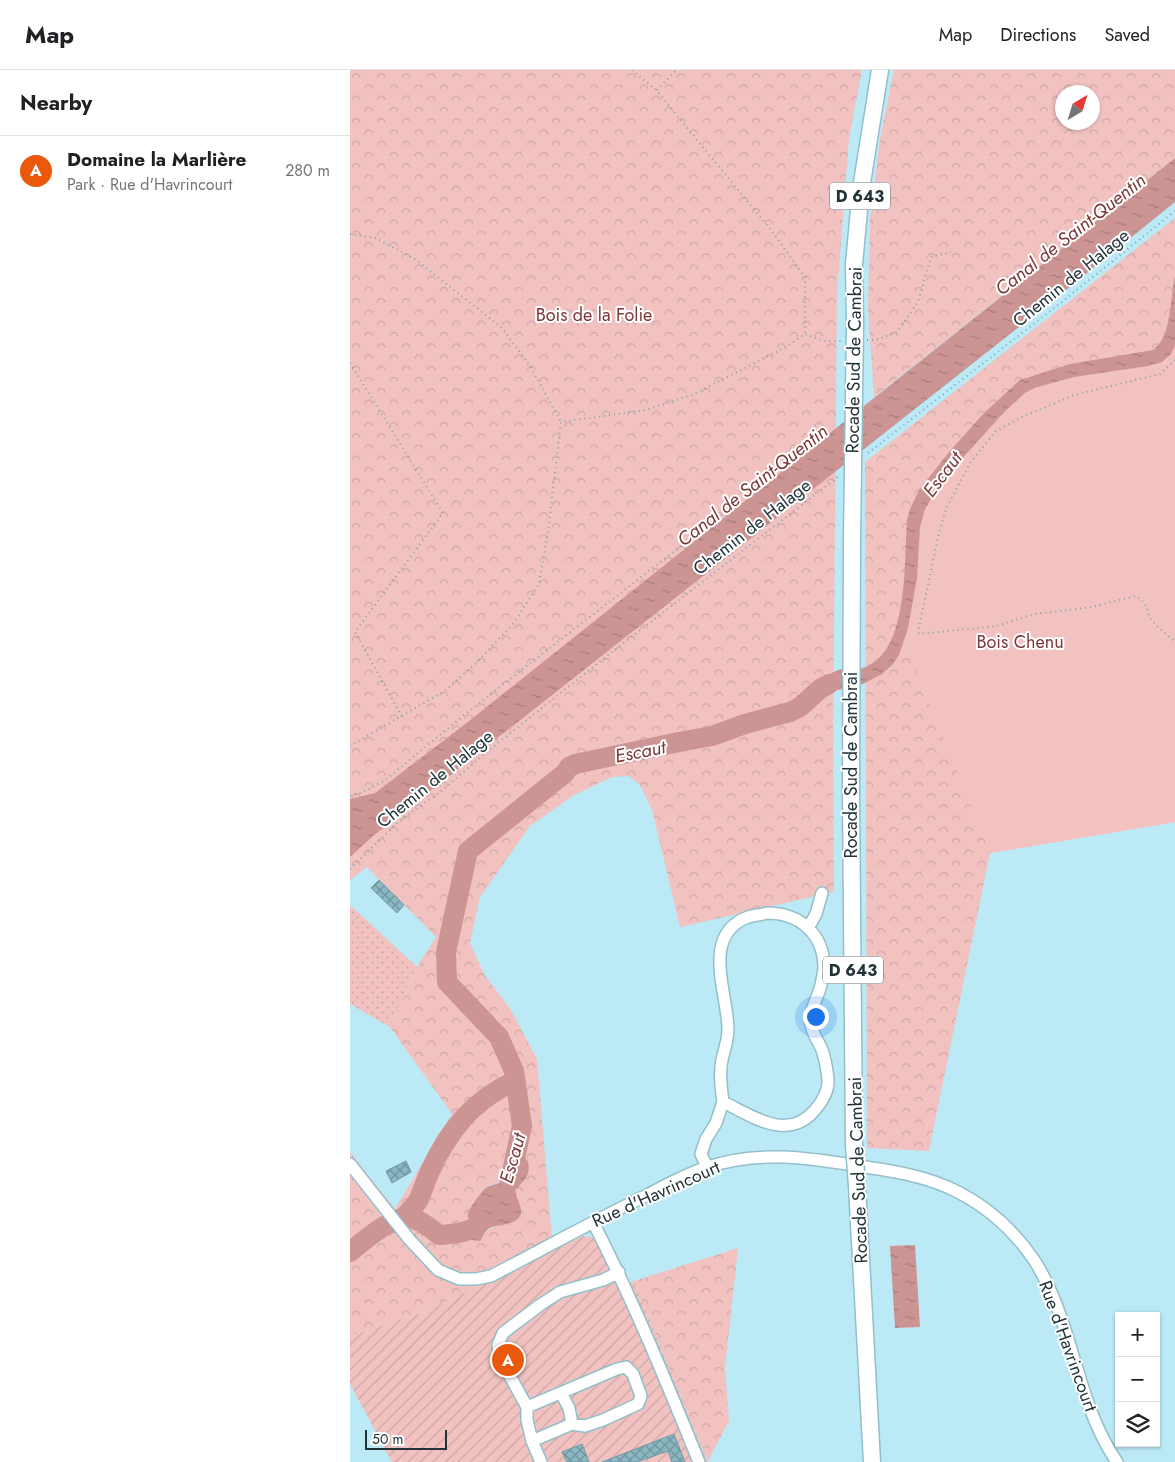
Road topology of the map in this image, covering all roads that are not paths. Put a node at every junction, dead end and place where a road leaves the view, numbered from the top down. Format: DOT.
graph roads {
  1 [pos="880,70"];
  2 [pos="822,893"];
  3 [pos="808,928"];
  4 [pos="723,1102"];
  5 [pos="350,1164"];
  6 [pos="708,1167"];
  7 [pos="593,1222"];
  8 [pos="618,1272"];
  9 [pos="561,1393"];
  10 [pos="527,1407"];
  11 [pos="572,1424"];
  12 [pos="532,1441"];
  13 [pos="542,1462"];
  14 [pos="698,1462"];
  15 [pos="872,1462"];
  16 [pos="1117,1462"];
  1 -- 15 [label="highway, Rocade Sud de Cambrai / D 643, bridge"];
  2 -- 3 [label="street"];
  3 -- 4 [label="street"];
  3 -- 4 [label="street"];
  4 -- 6 [label="street"];
  5 -- 7 [label="street, Rue d'Havrincourt"];
  6 -- 7 [label="street, Rue d'Havrincourt"];
  6 -- 16 [label="street, Rue d'Havrincourt"];
  7 -- 8 [label="street"];
  8 -- 10 [label="street"];
  8 -- 14 [label="street"];
  9 -- 10 [label="street"];
  9 -- 11 [label="street"];
  9 -- 11 [label="street"];
  10 -- 12 [label="street"];
  11 -- 12 [label="street"];
  12 -- 13 [label="street"];
}
